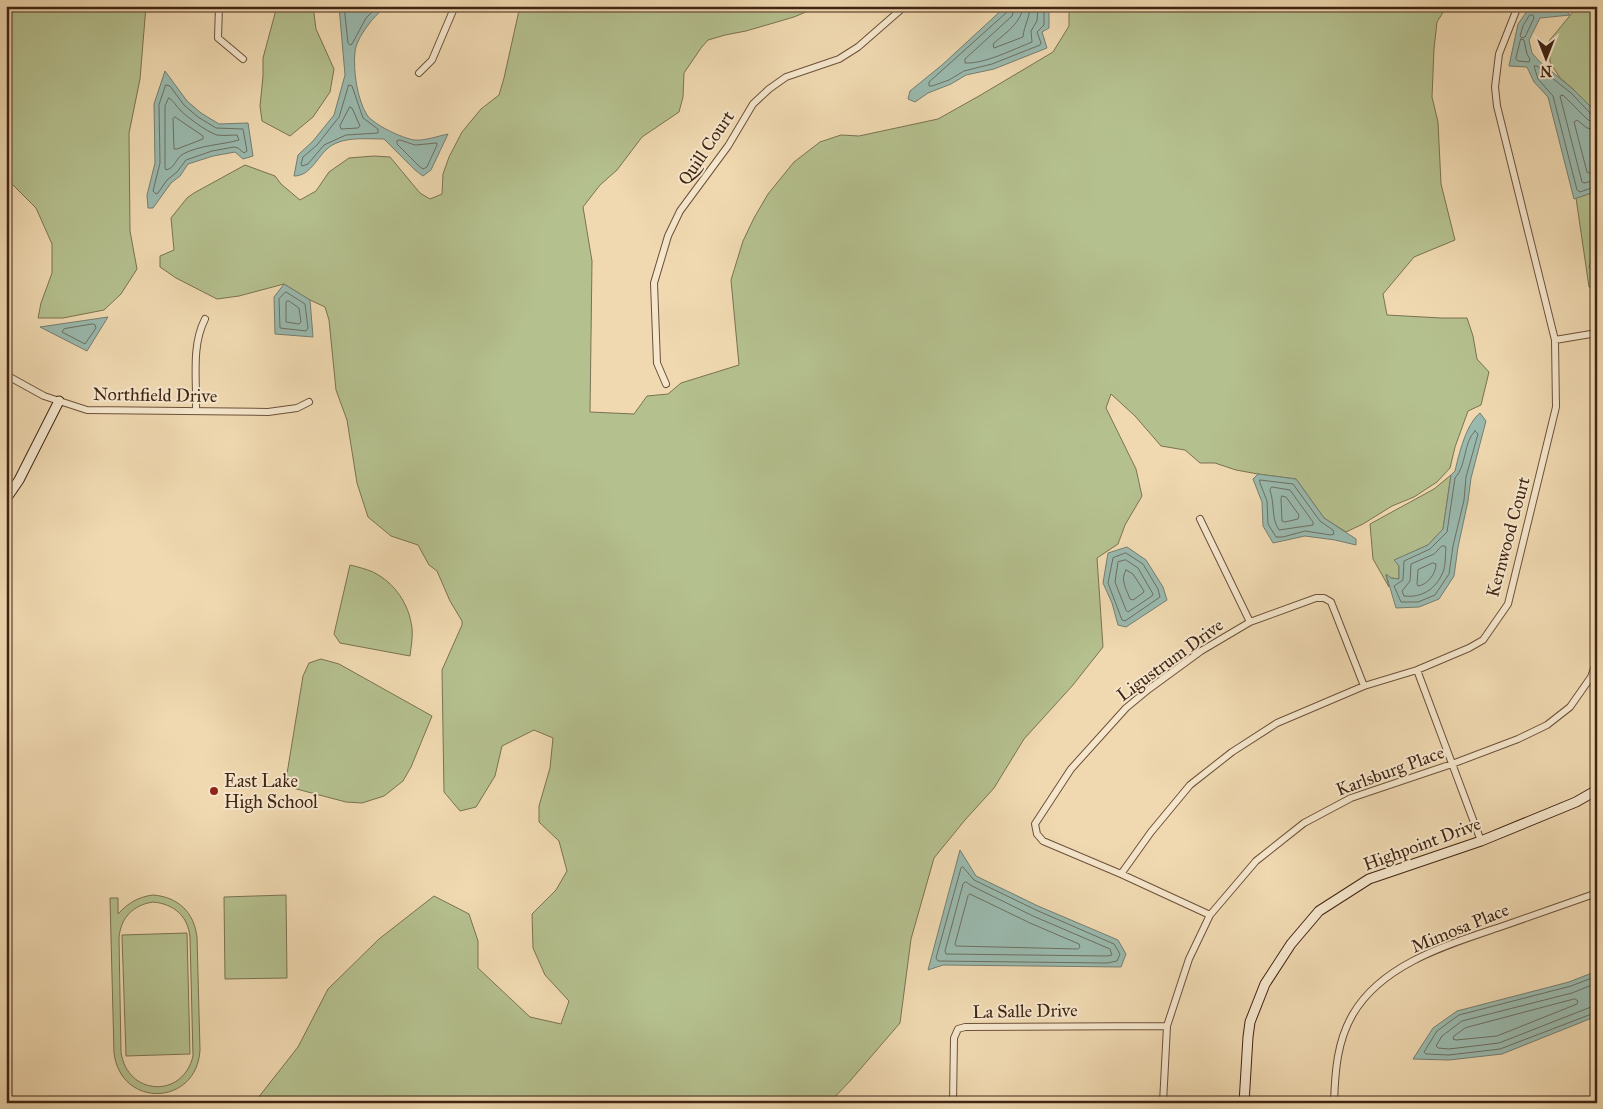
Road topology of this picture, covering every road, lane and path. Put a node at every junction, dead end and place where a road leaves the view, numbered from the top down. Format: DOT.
graph roads {
  1 [pos="219,6"];
  2 [pos="455,6"];
  3 [pos="905,6"];
  4 [pos="1518,6"];
  5 [pos="243,59"];
  6 [pos="419,73"];
  7 [pos="205,318"];
  8 [pos="1597,333"];
  9 [pos="1555,340"];
  10 [pos="6,374"];
  11 [pos="666,384"];
  12 [pos="59,401"];
  13 [pos="309,402"];
  14 [pos="196,410"];
  15 [pos="6,498"];
  16 [pos="1200,519"];
  17 [pos="1250,622"];
  18 [pos="1597,660"];
  19 [pos="1417,670"];
  20 [pos="1364,686"];
  21 [pos="1452,764"];
  22 [pos="1597,790"];
  23 [pos="1481,841"];
  24 [pos="1121,874"];
  25 [pos="1597,893"];
  26 [pos="1210,915"];
  27 [pos="1166,1026"];
  28 [pos="1597,1099"];
  29 [pos="953,1103"];
  30 [pos="1163,1103"];
  31 [pos="1244,1103"];
  32 [pos="1334,1103"];
  33 [pos="1586,1103"];
  1 -- 5 [label="street"];
  2 -- 6 [label="street"];
  3 -- 11 [label="street, Quill Court"];
  4 -- 9 [label="street, Kernwood Court"];
  7 -- 14 [label="street"];
  8 -- 9 [label="street"];
  9 -- 19 [label="street, Kernwood Court"];
  10 -- 12 [label="street, Northfield Drive"];
  12 -- 14 [label="street, Northfield Drive"];
  12 -- 15 [label="street"];
  13 -- 14 [label="street, Northfield Drive"];
  16 -- 17 [label="street"];
  17 -- 20 [label="street, Ligustrum Drive"];
  17 -- 24 [label="street, Ligustrum Drive"];
  18 -- 21 [label="street, Karlsburg Place"];
  19 -- 20 [label="street, Kernwood Court"];
  19 -- 21 [label="street"];
  20 -- 24 [label="street, Kernwood Court"];
  21 -- 23 [label="street"];
  21 -- 26 [label="street, Karlsburg Place"];
  22 -- 23 [label="street, Highpoint Drive"];
  23 -- 31 [label="street, Highpoint Drive"];
  24 -- 26 [label="street, Ligustrum Drive"];
  25 -- 32 [label="street, Mimosa Place"];
  26 -- 27 [label="street, Karlsburg Place"];
  27 -- 29 [label="street, La Salle Drive"];
  27 -- 30 [label="street, Karlsburg Place"];
  28 -- 33 [label="street"];
}
